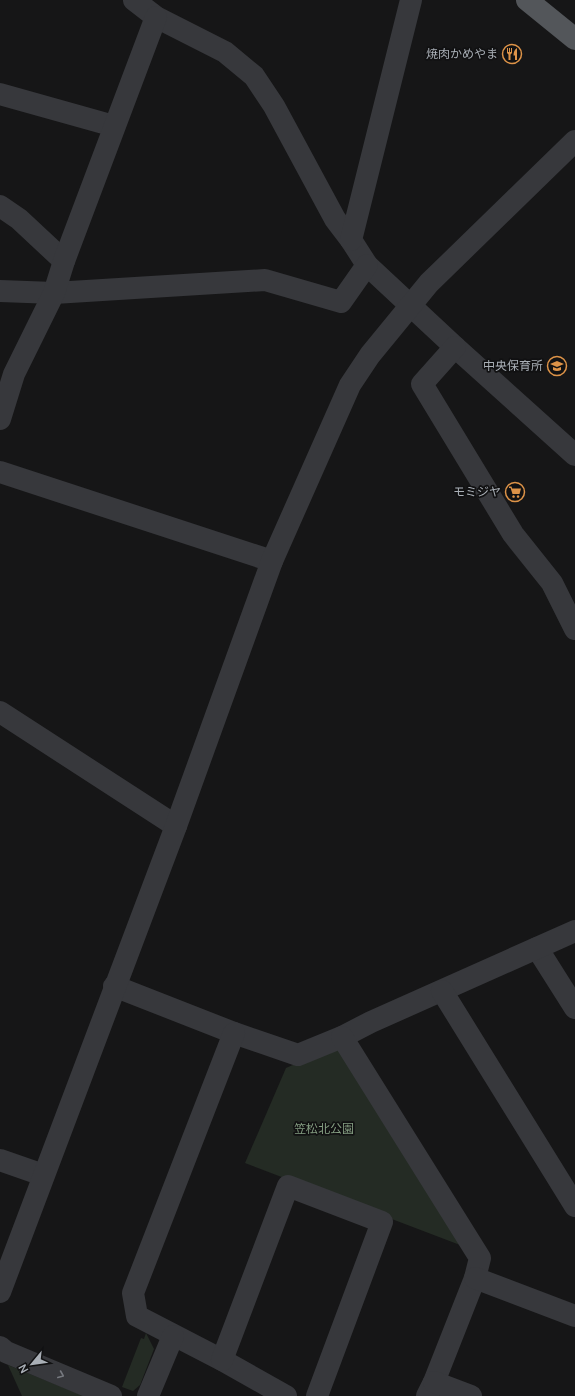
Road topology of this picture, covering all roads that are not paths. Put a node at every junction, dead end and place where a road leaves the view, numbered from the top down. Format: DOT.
graph roads {
  1 [pos="134,0"];
  2 [pos="411,0"];
  3 [pos="527,0"];
  4 [pos="156,17"];
  5 [pos="575,39"];
  6 [pos="0,94"];
  7 [pos="114,126"];
  8 [pos="575,141"];
  9 [pos="0,206"];
  10 [pos="351,240"];
  11 [pos="64,261"];
  12 [pos="367,264"];
  13 [pos="0,291"];
  14 [pos="54,293"];
  15 [pos="410,305"];
  16 [pos="455,347"];
  17 [pos="0,419"];
  18 [pos="575,455"];
  19 [pos="0,472"];
  20 [pos="272,561"];
  21 [pos="575,629"];
  22 [pos="0,712"];
  23 [pos="176,826"];
  24 [pos="575,931"];
  25 [pos="537,948"];
  26 [pos="114,986"];
  27 [pos="442,991"];
  28 [pos="575,1008"];
  29 [pos="234,1033"];
  30 [pos="342,1037"];
  31 [pos="0,1160"];
  32 [pos="43,1175"];
  33 [pos="575,1206"];
  34 [pos="475,1278"];
  35 [pos="0,1292"];
  36 [pos="575,1316"];
  37 [pos="173,1336"];
  38 [pos="0,1347"];
  39 [pos="222,1360"];
  40 [pos="430,1389"];
  41 [pos="111,1396"];
  42 [pos="148,1396"];
  43 [pos="286,1396"];
  44 [pos="317,1396"];
  45 [pos="471,1396"];
  1 -- 4 [label="street"];
  2 -- 10 [label="street"];
  3 -- 5 [label="main road"];
  4 -- 7 [label="street"];
  4 -- 10 [label="street"];
  6 -- 7 [label="street"];
  7 -- 11 [label="street"];
  8 -- 15 [label="street"];
  9 -- 11 [label="street"];
  10 -- 12 [label="street"];
  11 -- 14 [label="street"];
  12 -- 14 [label="street"];
  12 -- 15 [label="street"];
  13 -- 14 [label="street"];
  14 -- 17 [label="street"];
  15 -- 16 [label="street"];
  15 -- 20 [label="street"];
  16 -- 18 [label="street"];
  16 -- 21 [label="street"];
  19 -- 20 [label="street"];
  20 -- 23 [label="street"];
  22 -- 23 [label="street"];
  23 -- 26 [label="street"];
  24 -- 25 [label="street"];
  25 -- 27 [label="street"];
  25 -- 28 [label="street"];
  26 -- 29 [label="street"];
  26 -- 32 [label="street"];
  27 -- 30 [label="street"];
  27 -- 33 [label="street"];
  29 -- 30 [label="street"];
  29 -- 37 [label="street"];
  30 -- 34 [label="street"];
  31 -- 32 [label="street"];
  32 -- 35 [label="street"];
  34 -- 36 [label="street"];
  34 -- 40 [label="street"];
  37 -- 39 [label="street"];
  37 -- 42 [label="street"];
  38 -- 41 [label="street, one-way"];
  39 -- 43 [label="street"];
  39 -- 44 [label="street"];
  40 -- 45 [label="street"];
}
